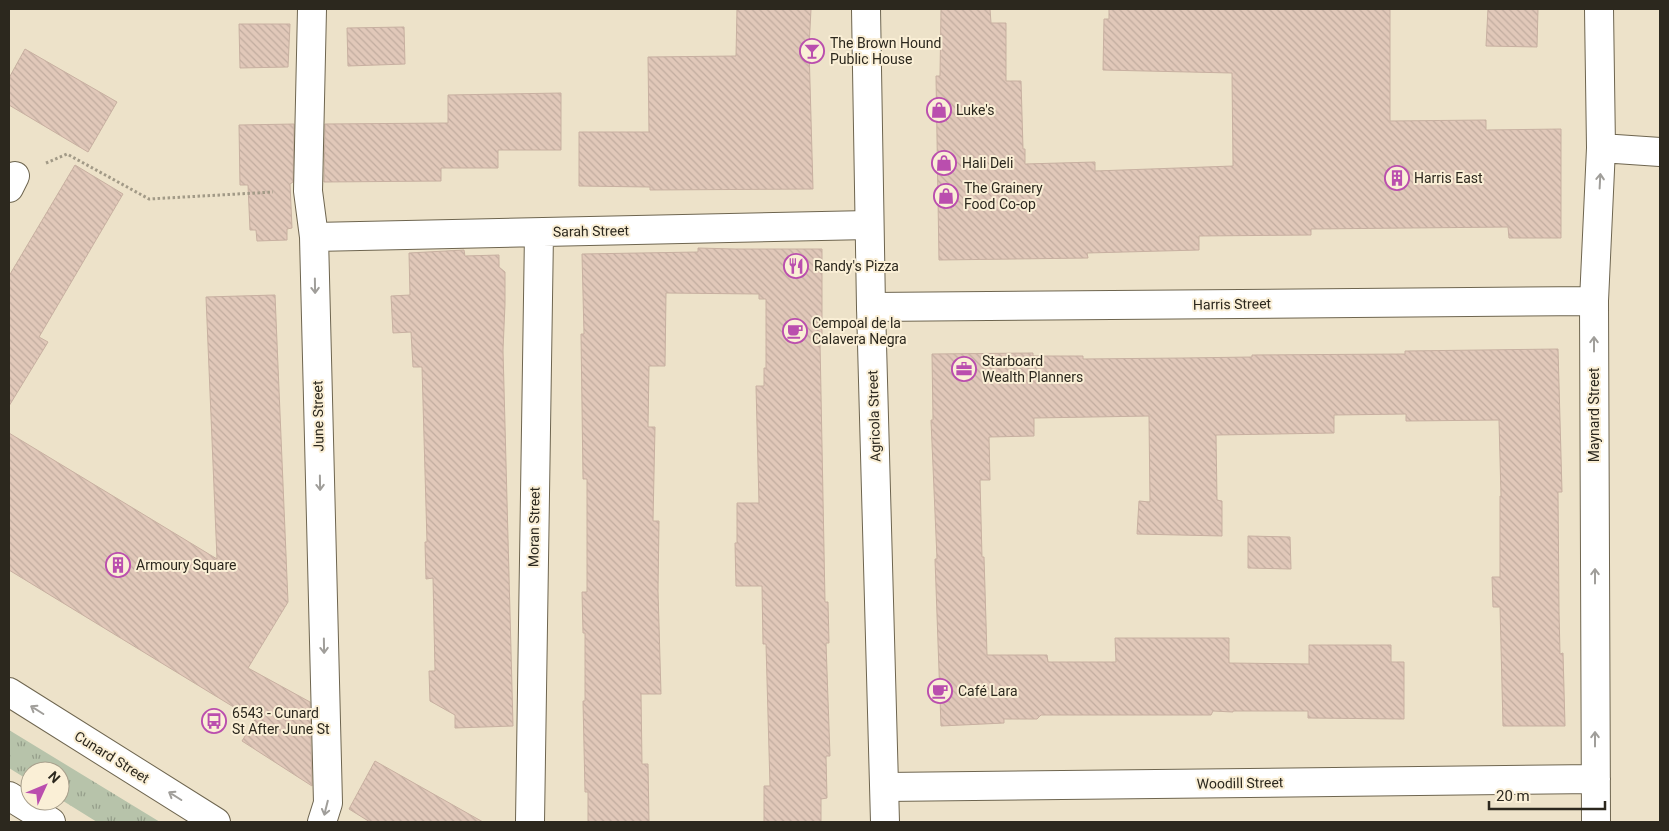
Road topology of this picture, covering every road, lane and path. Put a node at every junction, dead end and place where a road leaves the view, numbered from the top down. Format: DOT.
graph roads {
  1 [pos="312,9"];
  2 [pos="866,9"];
  3 [pos="1599,9"];
  4 [pos="1601,148"];
  5 [pos="1660,152"];
  6 [pos="12,182"];
  7 [pos="308,191"];
  8 [pos="869,225"];
  9 [pos="539,232"];
  10 [pos="314,237"];
  11 [pos="1594,301"];
  12 [pos="870,307"];
  13 [pos="9,692"];
  14 [pos="1596,779"];
  15 [pos="885,787"];
  16 [pos="9,796"];
  17 [pos="51,822"];
  18 [pos="216,822"];
  19 [pos="322,822"];
  20 [pos="530,822"];
  21 [pos="885,822"];
  22 [pos="1596,822"];
  1 -- 7 [label="street, June Street"];
  2 -- 8 [label="street, Agricola Street"];
  3 -- 4 [label="street, Maynard Street"];
  4 -- 5 [label="street"];
  11 -- 4 [label="street, Maynard Street, one-way"];
  6 -- 7 [label="path"];
  7 -- 10 [label="street, June Street"];
  8 -- 9 [label="street, Sarah Street"];
  8 -- 12 [label="street, Agricola Street"];
  9 -- 10 [label="street, Sarah Street"];
  9 -- 20 [label="street, Moran Street"];
  10 -- 19 [label="street, June Street, one-way"];
  11 -- 12 [label="street, Harris Street"];
  14 -- 11 [label="street, Maynard Street, one-way"];
  12 -- 15 [label="street, Agricola Street"];
  18 -- 13 [label="street, Cunard Street, one-way"];
  14 -- 15 [label="street, Woodill Street"];
  14 -- 22 [label="street, Maynard Street"];
  15 -- 21 [label="street, Agricola Street"];
  16 -- 17 [label="street"];
}
